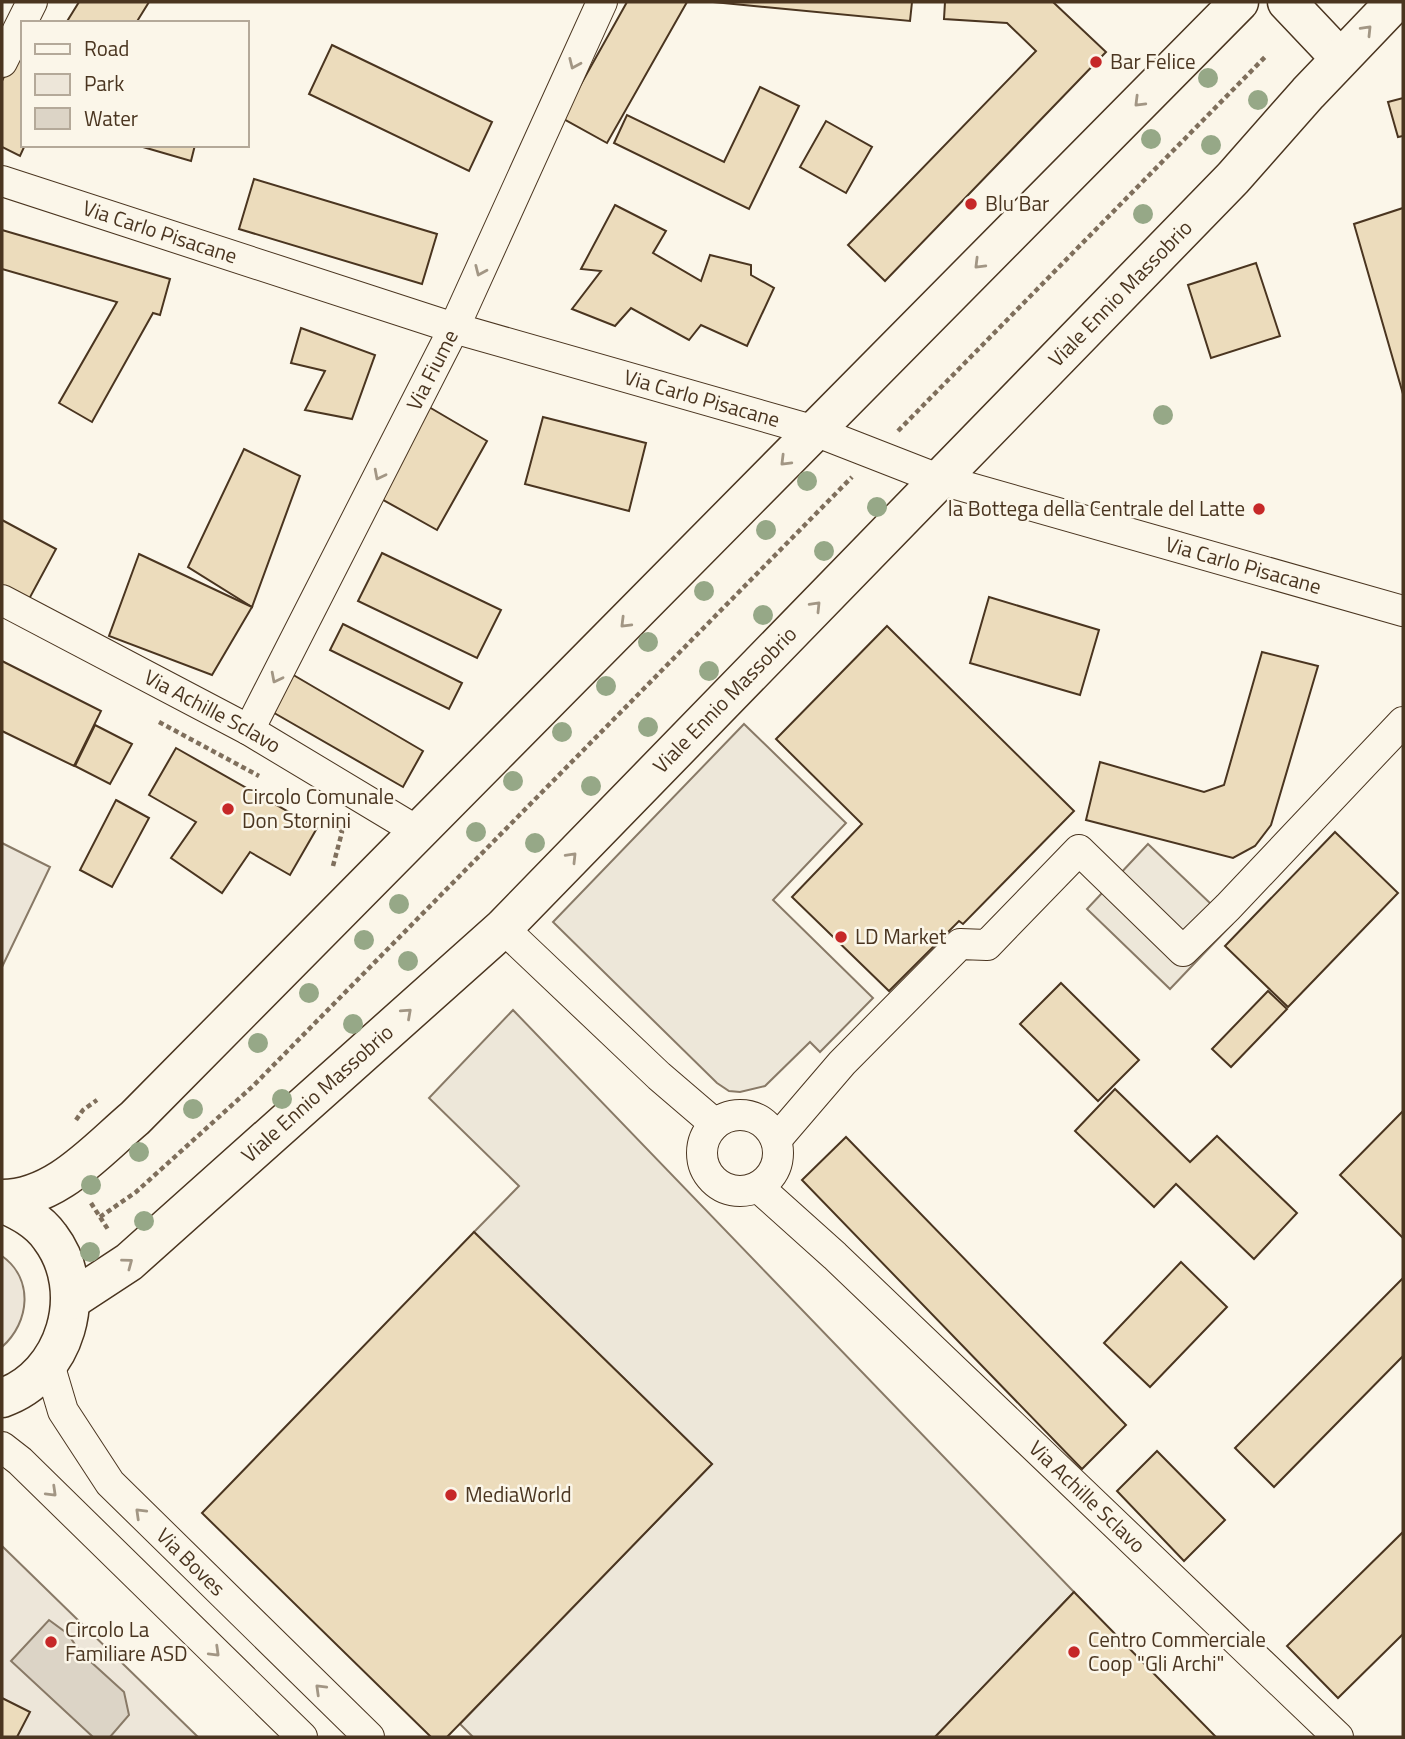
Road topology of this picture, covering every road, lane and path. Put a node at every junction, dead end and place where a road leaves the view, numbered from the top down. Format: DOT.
graph roads {
  1 [pos="32,2"];
  2 [pos="602,2"];
  3 [pos="1239,2"];
  4 [pos="1287,2"];
  5 [pos="1395,2"];
  6 [pos="22,21"];
  7 [pos="21,24"];
  8 [pos="1267,55"];
  9 [pos="1340,58"];
  10 [pos="2,62"];
  11 [pos="2,181"];
  12 [pos="454,328"];
  13 [pos="815,431"];
  14 [pos="874,455"];
  15 [pos="938,479"];
  16 [pos="2,600"];
  17 [pos="1403,611"];
  18 [pos="148,716"];
  19 [pos="1403,722"];
  20 [pos="249,730"];
  21 [pos="270,782"];
  22 [pos="331,816"];
  23 [pos="417,831"];
  24 [pos="331,873"];
  25 [pos="503,928"];
  26 [pos="102,1096"];
  27 [pos="766,1129"];
  28 [pos="711,1130"];
  29 [pos="63,1162"];
  30 [pos="764,1183"];
  31 [pos="2,1201"];
  32 [pos="100,1217"];
  33 [pos="130,1262"];
  34 [pos="71,1300"];
  35 [pos="49,1364"];
  36 [pos="2,1398"];
  37 [pos="2,1447"];
  38 [pos="302,1737"];
  39 [pos="369,1737"];
  40 [pos="1338,1737"];
  1 -- 6 [label="street"];
  2 -- 12 [label="street, Via Fiume, one-way"];
  3 -- 13 [label="main road, one-way"];
  4 -- 9 [label="main road"];
  9 -- 5 [label="main road, Viale Ennio Massobrio, one-way"];
  7 -- 10 [label="street"];
  8 -- 14 [label="path"];
  9 -- 15 [label="main road, Viale Ennio Massobrio"];
  11 -- 12 [label="street, Via Carlo Pisacane"];
  12 -- 13 [label="street, Via Carlo Pisacane"];
  12 -- 20 [label="street, Via Fiume, one-way"];
  13 -- 14 [label="street, Via Carlo Pisacane"];
  13 -- 23 [label="main road, one-way"];
  14 -- 15 [label="street, Via Carlo Pisacane"];
  14 -- 32 [label="path"];
  15 -- 17 [label="street, Via Carlo Pisacane"];
  25 -- 15 [label="main road, Viale Ennio Massobrio, one-way"];
  16 -- 20 [label="street, Via Achille Sclavo"];
  18 -- 21 [label="path"];
  19 -- 27 [label="street"];
  20 -- 23 [label="street, Via Achille Sclavo"];
  22 -- 24 [label="path"];
  23 -- 29 [label="main road"];
  25 -- 28 [label="street"];
  33 -- 25 [label="main road, Viale Ennio Massobrio, one-way"];
  26 -- 29 [label="path"];
  27 -- 28 [label="street"];
  27 -- 30 [label="street"];
  28 -- 30 [label="street"];
  29 -- 31 [label="main road"];
  29 -- 32 [label="path"];
  30 -- 40 [label="street, Via Achille Sclavo"];
  31 -- 34 [label="main road"];
  32 -- 33 [label="path"];
  34 -- 33 [label="main road, Viale Ennio Massobrio, one-way"];
  34 -- 35 [label="main road"];
  35 -- 36 [label="main road"];
  39 -- 35 [label="street, Via Boves, one-way"];
  37 -- 38 [label="street, one-way"];
}
